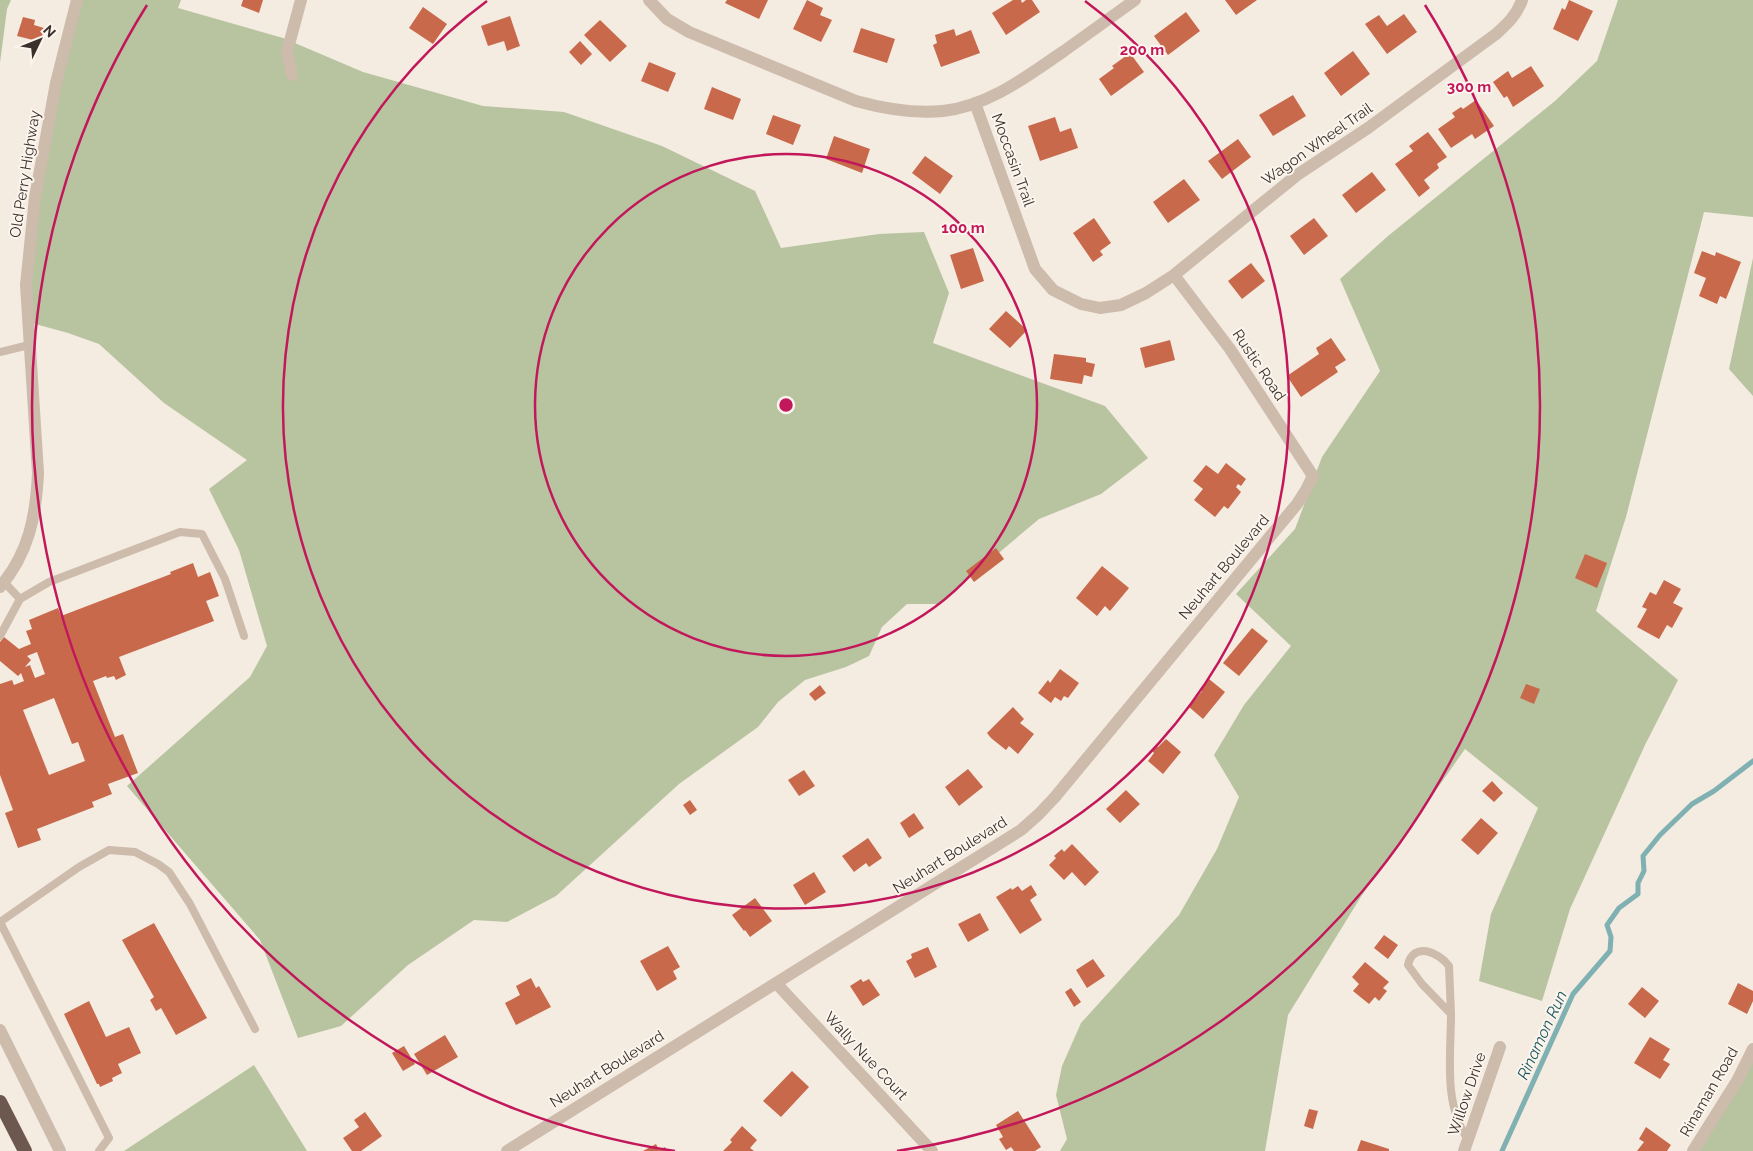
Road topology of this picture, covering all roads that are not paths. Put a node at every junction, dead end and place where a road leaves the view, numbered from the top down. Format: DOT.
graph roads {
  1 [pos="77,0"];
  2 [pos="301,0"];
  3 [pos="649,0"];
  4 [pos="1135,0"];
  5 [pos="1522,0"];
  6 [pos="292,75"];
  7 [pos="975,103"];
  8 [pos="1174,275"];
  9 [pos="1121,305"];
  10 [pos="29,345"];
  11 [pos="0,352"];
  12 [pos="1312,476"];
  13 [pos="2,585"];
  14 [pos="20,600"];
  15 [pos="0,636"];
  16 [pos="244,636"];
  17 [pos="0,922"];
  18 [pos="776,983"];
  19 [pos="1451,1014"];
  20 [pos="255,1029"];
  21 [pos="0,1030"];
  22 [pos="1500,1047"];
  23 [pos="1753,1049"];
  24 [pos="0,1102"];
  25 [pos="1466,1145"];
  26 [pos="25,1151"];
  27 [pos="60,1151"];
  28 [pos="99,1151"];
  29 [pos="507,1151"];
  30 [pos="932,1151"];
  31 [pos="1693,1151"];
  1 -- 10 [label="street, Old Perry Highway"];
  2 -- 6 [label="street"];
  3 -- 7 [label="street, Moccasin Trail"];
  4 -- 7 [label="street"];
  5 -- 8 [label="street, Wagon Wheel Trail"];
  7 -- 9 [label="street, Moccasin Trail"];
  8 -- 9 [label="street, Wagon Wheel Trail"];
  8 -- 12 [label="street, Rustic Road"];
  10 -- 11 [label="lane"];
  10 -- 13 [label="street, Old Perry Highway"];
  12 -- 18 [label="street, Neuhart Boulevard"];
  13 -- 14 [label="lane"];
  14 -- 15 [label="lane"];
  14 -- 16 [label="lane"];
  17 -- 20 [label="lane"];
  17 -- 28 [label="lane"];
  18 -- 29 [label="street, Neuhart Boulevard"];
  18 -- 30 [label="street, Wally Nue Court"];
  19 -- 19 [label="lane"];
  19 -- 25 [label="lane"];
  21 -- 27 [label="street"];
  22 -- 25 [label="street, Willow Drive"];
  23 -- 31 [label="street, Rinaman Road"];
  24 -- 26 [label="highway"];
}
